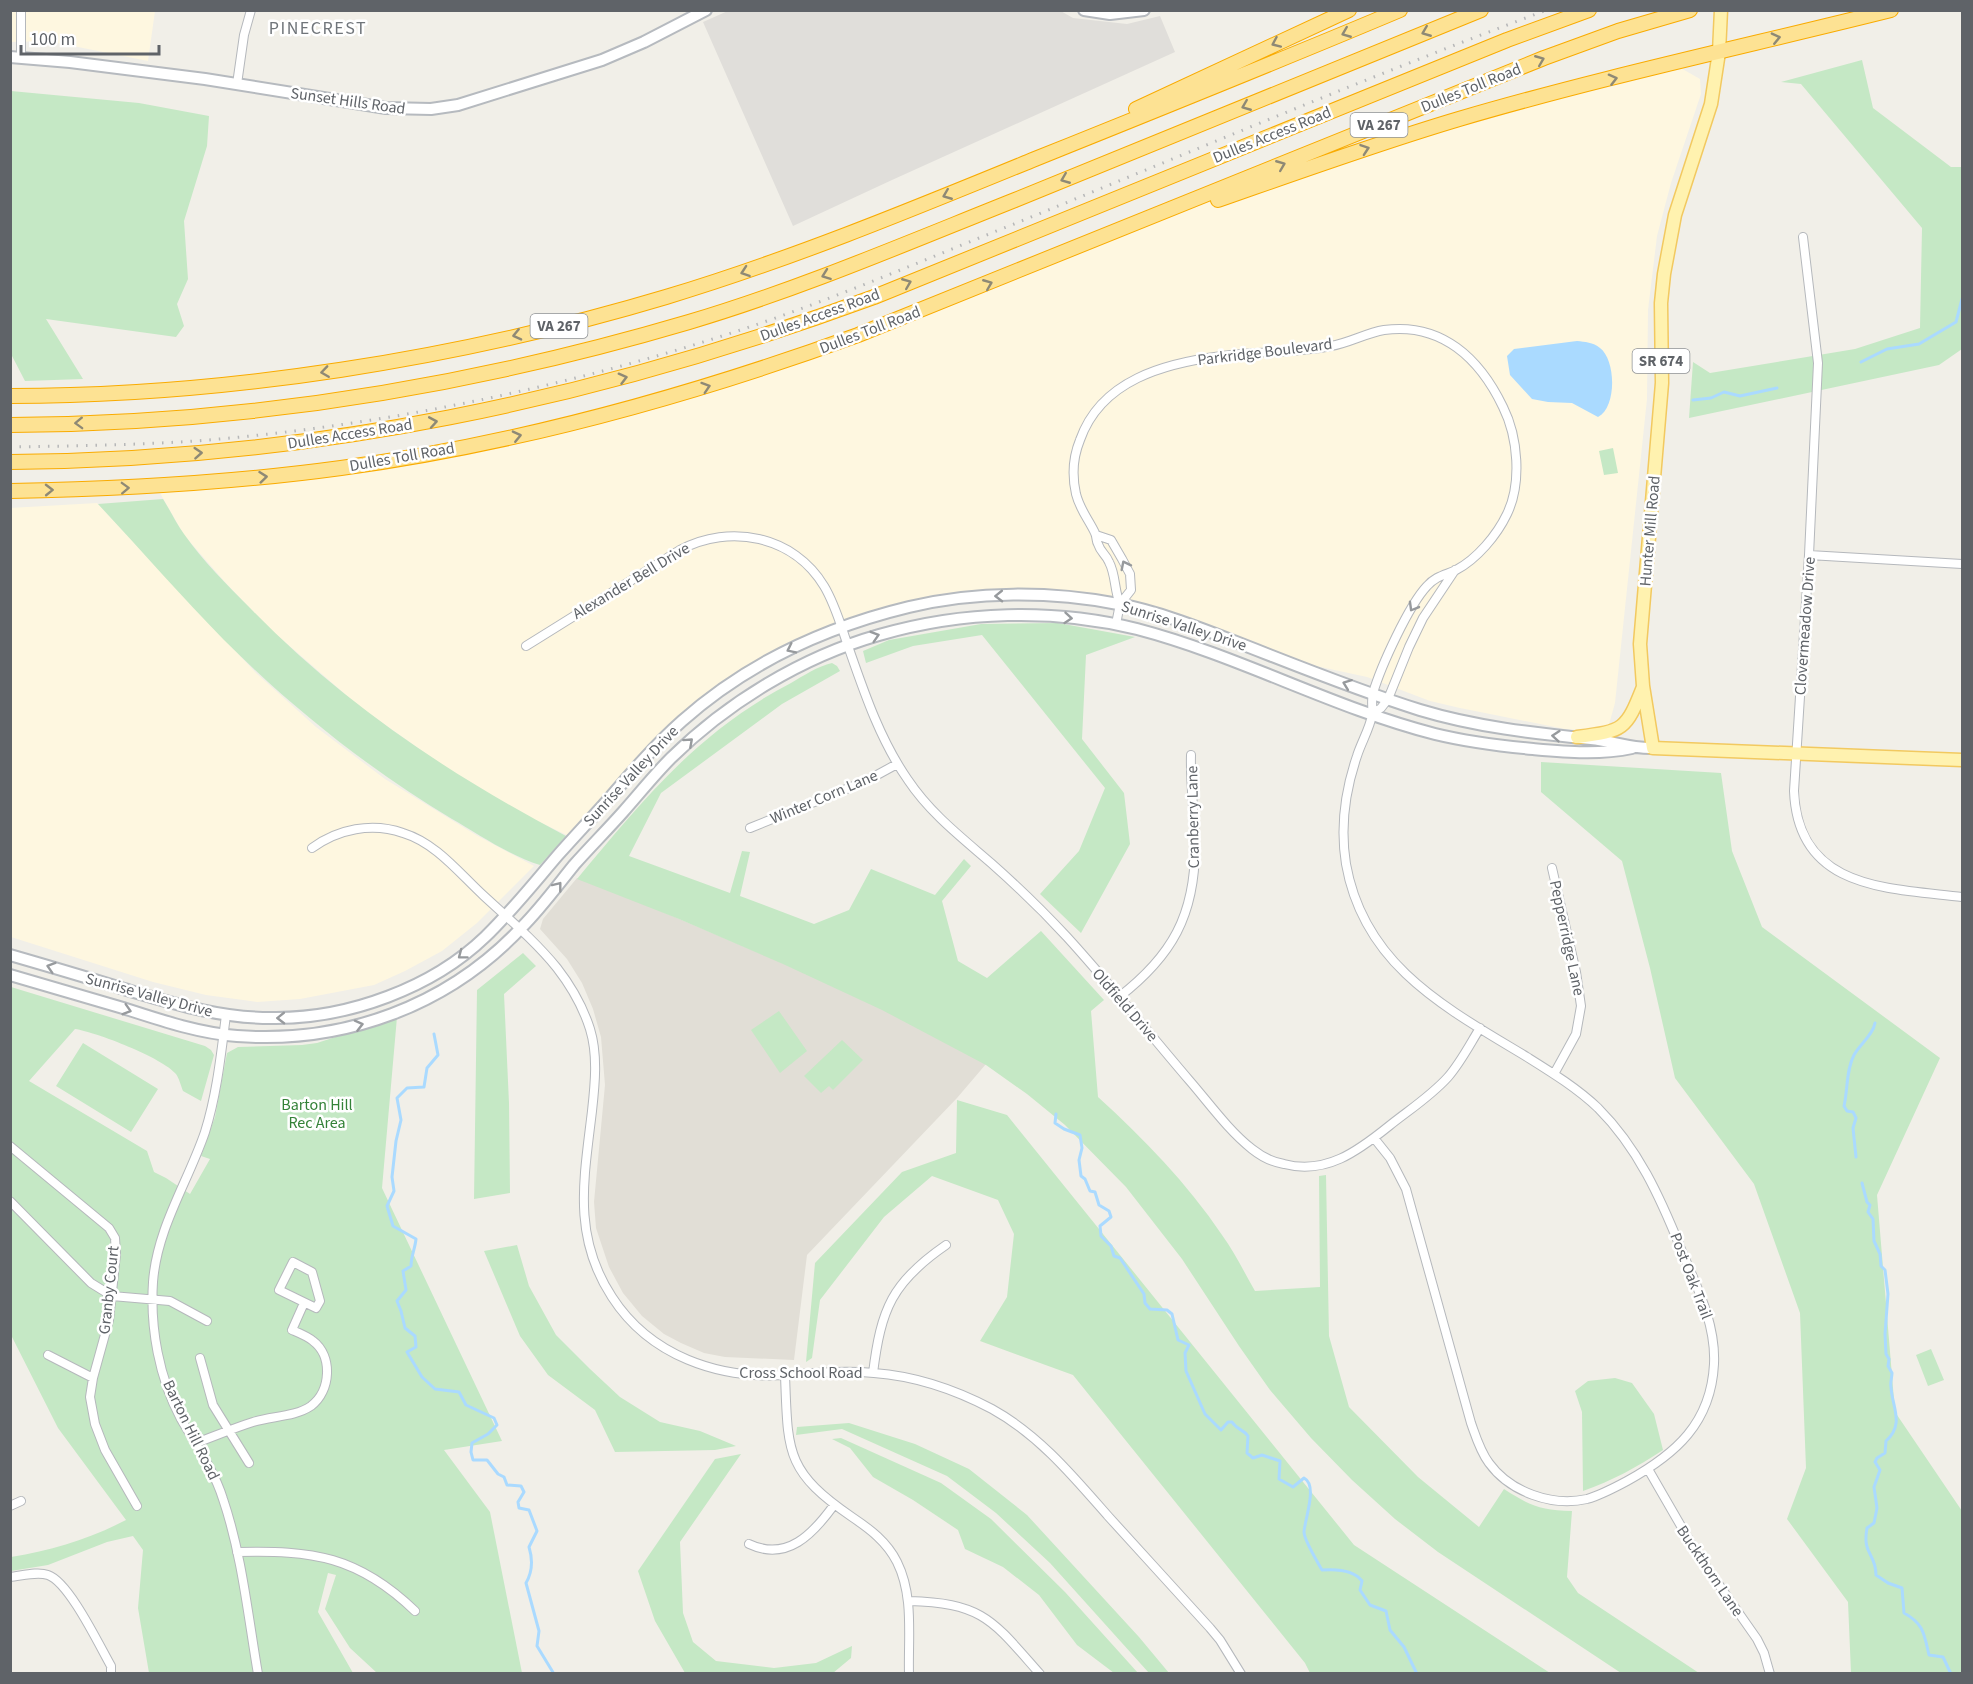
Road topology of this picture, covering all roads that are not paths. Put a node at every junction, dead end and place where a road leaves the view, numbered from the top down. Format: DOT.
graph roads {
  1 [pos="21,10"];
  2 [pos="251,10"];
  3 [pos="706,10"];
  4 [pos="1084,10"];
  5 [pos="1144,10"];
  6 [pos="1349,10"];
  7 [pos="1400,10"];
  8 [pos="1481,10"];
  9 [pos="1589,10"];
  10 [pos="1690,10"];
  11 [pos="1721,10"];
  12 [pos="1891,10"];
  13 [pos="1719,52"];
  14 [pos="16,57"];
  15 [pos="237,84"];
  16 [pos="1001,173"];
  17 [pos="1803,237"];
  18 [pos="1071,250"];
  19 [pos="17,396"];
  20 [pos="10,425"];
  21 [pos="10,462"];
  22 [pos="10,491"];
  23 [pos="1096,535"];
  24 [pos="1809,555"];
  25 [pos="1962,564"];
  26 [pos="1455,570"];
  27 [pos="1120,604"];
  28 [pos="1116,624"];
  29 [pos="842,627"];
  30 [pos="848,645"];
  31 [pos="526,646"];
  32 [pos="1643,686"];
  33 [pos="1373,694"];
  34 [pos="1388,699"];
  35 [pos="1372,714"];
  36 [pos="1577,737"];
  37 [pos="1634,748"];
  38 [pos="1653,748"];
  39 [pos="1796,753"];
  40 [pos="1191,755"];
  41 [pos="1962,760"];
  42 [pos="897,764"];
  43 [pos="750,828"];
  44 [pos="312,848"];
  45 [pos="1552,868"];
  46 [pos="1962,897"];
  47 [pos="505,915"];
  48 [pos="520,930"];
  49 [pos="10,955"];
  50 [pos="10,975"];
  51 [pos="1119,998"];
  52 [pos="226,1015"];
  53 [pos="1480,1028"];
  54 [pos="224,1034"];
  55 [pos="1554,1074"];
  56 [pos="1374,1138"];
  57 [pos="10,1146"];
  58 [pos="10,1201"];
  59 [pos="946,1245"];
  60 [pos="112,1296"];
  61 [pos="153,1300"];
  62 [pos="304,1303"];
  63 [pos="207,1321"];
  64 [pos="48,1355"];
  65 [pos="200,1358"];
  66 [pos="873,1373"];
  67 [pos="785,1375"];
  68 [pos="93,1378"];
  69 [pos="228,1431"];
  70 [pos="196,1443"];
  71 [pos="249,1463"];
  72 [pos="1648,1470"];
  73 [pos="21,1501"];
  74 [pos="834,1505"];
  75 [pos="10,1506"];
  76 [pos="137,1506"];
  77 [pos="749,1544"];
  78 [pos="237,1552"];
  79 [pos="10,1577"];
  80 [pos="909,1602"];
  81 [pos="415,1611"];
  82 [pos="111,1674"];
  83 [pos="258,1674"];
  84 [pos="909,1674"];
  85 [pos="1040,1674"];
  86 [pos="1241,1674"];
  87 [pos="1770,1674"];
  1 -- 14 [label="street"];
  2 -- 15 [label="street"];
  3 -- 15 [label="main road, Sunset Hills Road"];
  4 -- 5 [label="main road"];
  6 -- 16 [label="highway, one-way"];
  7 -- 16 [label="highway, VA 267, one-way"];
  8 -- 20 [label="highway, one-way"];
  21 -- 9 [label="highway, Dulles Access Road, one-way"];
  18 -- 10 [label="highway, Dulles Toll Road / VA 267, one-way"];
  11 -- 13 [label="main road, Hunter Mill Road / SR 674"];
  13 -- 12 [label="highway, one-way"];
  18 -- 13 [label="highway, one-way"];
  13 -- 32 [label="main road, Hunter Mill Road / SR 674"];
  14 -- 15 [label="main road, Sunset Hills Road"];
  16 -- 19 [label="highway, VA 267, one-way"];
  17 -- 24 [label="street, Clovermeadow Drive"];
  22 -- 18 [label="highway, Dulles Toll Road / VA 267, one-way"];
  23 -- 26 [label="street, Parkridge Boulevard"];
  23 -- 27 [label="street, Parkridge Boulevard"];
  27 -- 23 [label="street, Parkridge Boulevard, one-way"];
  24 -- 25 [label="street"];
  24 -- 39 [label="street, Clovermeadow Drive"];
  26 -- 33 [label="street, Parkridge Boulevard, one-way"];
  26 -- 34 [label="street, Parkridge Boulevard"];
  27 -- 28 [label="street, Parkridge Boulevard"];
  27 -- 29 [label="main road, Sunrise Valley Drive, one-way"];
  33 -- 27 [label="main road, Sunrise Valley Drive, one-way"];
  30 -- 28 [label="main road, Sunrise Valley Drive, one-way"];
  28 -- 35 [label="main road, Sunrise Valley Drive"];
  29 -- 30 [label="street, Oldfield Drive"];
  29 -- 31 [label="street, Alexander Bell Drive"];
  29 -- 47 [label="main road, Sunrise Valley Drive, one-way"];
  30 -- 42 [label="street, Oldfield Drive"];
  48 -- 30 [label="main road, Sunrise Valley Drive, one-way"];
  32 -- 36 [label="main road"];
  32 -- 38 [label="main road, Hunter Mill Road / SR 674"];
  33 -- 34 [label="main road, Sunrise Valley Drive"];
  33 -- 35 [label="street, Parkridge Boulevard"];
  34 -- 35 [label="street, Parkridge Boulevard"];
  36 -- 34 [label="main road, Sunrise Valley Drive, one-way"];
  35 -- 37 [label="main road, Sunrise Valley Drive"];
  35 -- 53 [label="street, Post Oak Trail"];
  36 -- 37 [label="main road, Sunrise Valley Drive"];
  37 -- 38 [label="main road, Sunrise Valley Drive"];
  38 -- 39 [label="main road"];
  39 -- 41 [label="main road"];
  39 -- 46 [label="street, Clovermeadow Drive"];
  40 -- 51 [label="street, Cranberry Lane"];
  42 -- 43 [label="street, Winter Corn Lane"];
  42 -- 51 [label="street, Oldfield Drive"];
  44 -- 47 [label="street, Cross School Road"];
  45 -- 55 [label="street, Pepperridge Lane"];
  47 -- 48 [label="street, Cross School Road"];
  47 -- 52 [label="main road, Sunrise Valley Drive, one-way"];
  54 -- 48 [label="main road, Sunrise Valley Drive, one-way"];
  48 -- 67 [label="street, Cross School Road"];
  52 -- 49 [label="main road, Sunrise Valley Drive, one-way"];
  50 -- 54 [label="main road, Sunrise Valley Drive, one-way"];
  51 -- 56 [label="street, Oldfield Drive"];
  52 -- 54 [label="street, Barton Hill Road"];
  53 -- 55 [label="street, Post Oak Trail"];
  53 -- 56 [label="street, Oldfield Drive"];
  54 -- 61 [label="street, Barton Hill Road"];
  55 -- 72 [label="street, Post Oak Trail"];
  56 -- 72 [label="street, Post Oak Trail"];
  57 -- 60 [label="street, Granby Court"];
  58 -- 60 [label="street"];
  59 -- 66 [label="street"];
  60 -- 61 [label="street"];
  60 -- 68 [label="street, Granby Court"];
  61 -- 63 [label="street"];
  61 -- 70 [label="street, Barton Hill Road"];
  62 -- 62 [label="street"];
  62 -- 69 [label="street"];
  64 -- 68 [label="street"];
  65 -- 69 [label="street"];
  66 -- 67 [label="street, Cross School Road"];
  66 -- 86 [label="street, Cross School Road"];
  67 -- 74 [label="street"];
  68 -- 76 [label="street, Granby Court"];
  69 -- 70 [label="street"];
  69 -- 71 [label="street"];
  70 -- 78 [label="street, Barton Hill Road"];
  72 -- 87 [label="street, Buckthorn Lane"];
  73 -- 75 [label="street"];
  74 -- 77 [label="street"];
  74 -- 80 [label="street"];
  78 -- 81 [label="street"];
  78 -- 83 [label="street, Barton Hill Road"];
  79 -- 82 [label="street"];
  80 -- 84 [label="street"];
  80 -- 85 [label="street"];
}
